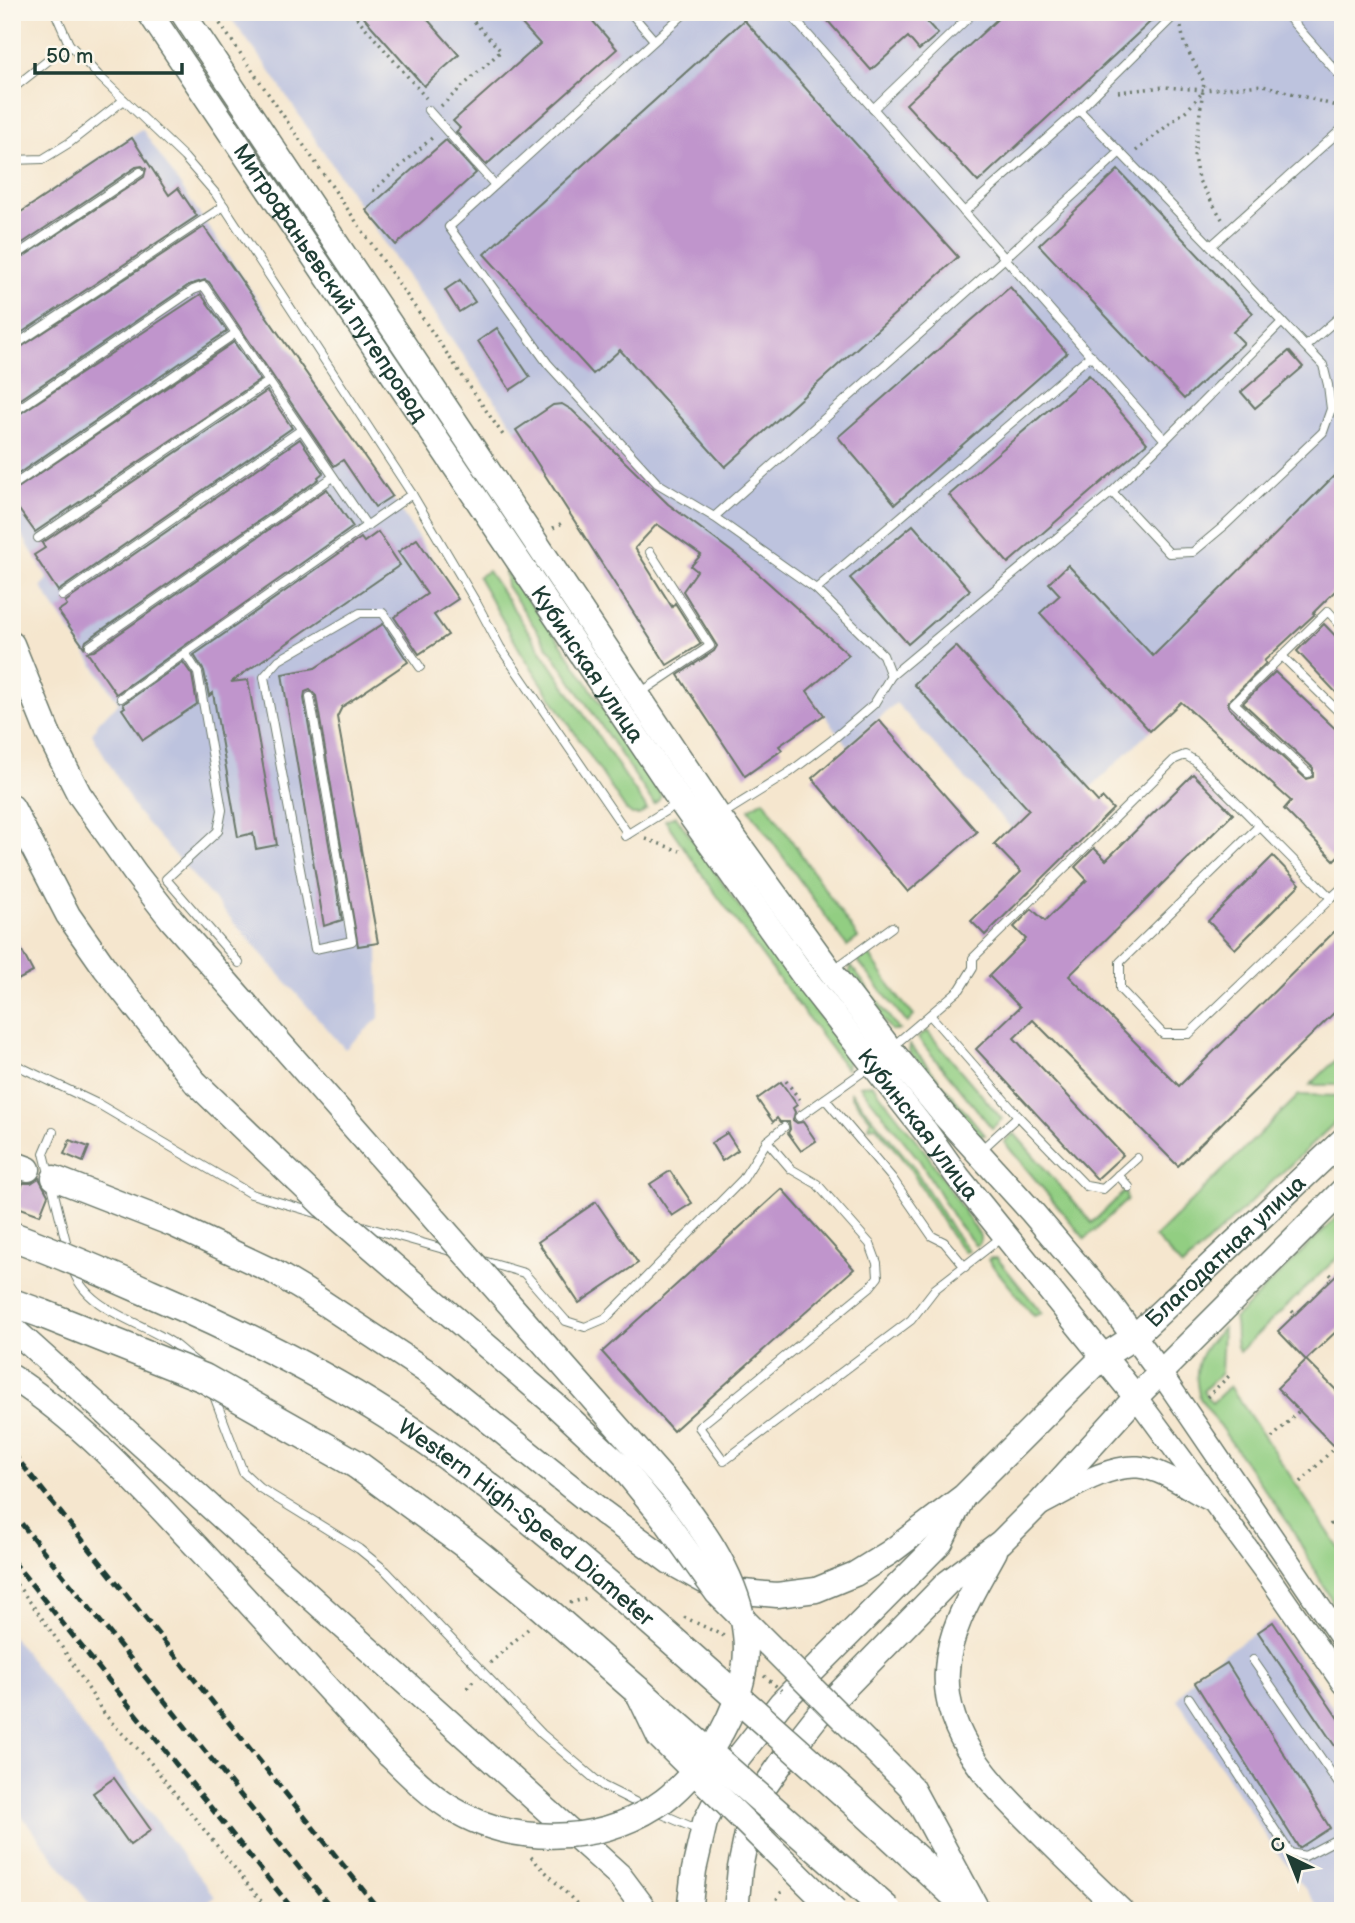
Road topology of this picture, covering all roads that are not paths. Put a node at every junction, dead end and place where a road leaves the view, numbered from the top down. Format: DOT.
graph roads {
  1 [pos="55,12"];
  2 [pos="149,12"];
  3 [pos="182,12"];
  4 [pos="630,12"];
  5 [pos="686,12"];
  6 [pos="788,12"];
  7 [pos="974,12"];
  8 [pos="1284,12"];
  9 [pos="1179,16"];
  10 [pos="654,40"];
  11 [pos="69,44"];
  12 [pos="1343,79"];
  13 [pos="12,89"];
  14 [pos="124,100"];
  15 [pos="873,109"];
  16 [pos="1079,110"];
  17 [pos="432,111"];
  18 [pos="1343,128"];
  19 [pos="1120,152"];
  20 [pos="12,160"];
  21 [pos="140,172"];
  22 [pos="495,185"];
  23 [pos="223,206"];
  24 [pos="964,212"];
  25 [pos="1211,246"];
  26 [pos="12,258"];
  27 [pos="1005,258"];
  28 [pos="1343,314"];
  29 [pos="1282,322"];
  30 [pos="236,333"];
  31 [pos="1306,346"];
  32 [pos="12,348"];
  33 [pos="1090,355"];
  34 [pos="268,382"];
  35 [pos="1343,406"];
  36 [pos="1331,410"];
  37 [pos="12,413"];
  38 [pos="301,430"];
  39 [pos="1165,440"];
  40 [pos="333,477"];
  41 [pos="12,486"];
  42 [pos="1112,492"];
  43 [pos="412,494"];
  44 [pos="714,517"];
  45 [pos="367,526"];
  46 [pos="38,538"];
  47 [pos="530,538"];
  48 [pos="650,552"];
  49 [pos="816,589"];
  50 [pos="62,596"];
  51 [pos="1343,628"];
  52 [pos="12,644"];
  53 [pos="90,646"];
  54 [pos="186,653"];
  55 [pos="1282,656"];
  56 [pos="420,667"];
  57 [pos="891,676"];
  58 [pos="638,695"];
  59 [pos="121,698"];
  60 [pos="310,698"];
  61 [pos="1343,716"];
  62 [pos="1308,773"];
  63 [pos="680,801"];
  64 [pos="12,807"];
  65 [pos="719,817"];
  66 [pos="1259,826"];
  67 [pos="1343,887"];
  68 [pos="1331,898"];
  69 [pos="892,927"];
  70 [pos="239,963"];
  71 [pos="831,972"];
  72 [pos="930,1015"];
  73 [pos="882,1057"];
  74 [pos="12,1063"];
  75 [pos="825,1099"];
  76 [pos="1018,1116"];
  77 [pos="799,1117"];
  78 [pos="784,1127"];
  79 [pos="53,1132"];
  80 [pos="1343,1140"];
  81 [pos="767,1141"];
  82 [pos="977,1153"];
  83 [pos="1137,1158"];
  84 [pos="1118,1175"];
  85 [pos="54,1178"];
  86 [pos="1129,1187"];
  87 [pos="1343,1190"];
  88 [pos="1004,1235"];
  89 [pos="12,1236"];
  90 [pos="965,1267"];
  91 [pos="12,1303"];
  92 [pos="12,1328"];
  93 [pos="1134,1337"];
  94 [pos="1104,1356"];
  95 [pos="1160,1372"];
  96 [pos="12,1377"];
  97 [pos="1136,1397"];
  98 [pos="964,1496"];
  99 [pos="1213,1501"];
  100 [pos="1037,1506"];
  101 [pos="1001,1542"];
  102 [pos="1343,1641"];
  103 [pos="1253,1660"];
  104 [pos="1343,1684"];
  105 [pos="637,1690"];
  106 [pos="1189,1698"];
  107 [pos="1343,1790"];
  108 [pos="703,1831"];
  109 [pos="1343,1836"];
  110 [pos="646,1911"];
  111 [pos="689,1911"];
  112 [pos="736,1911"];
  113 [pos="835,1911"];
  114 [pos="888,1911"];
  115 [pos="972,1911"];
  116 [pos="978,1911"];
  117 [pos="1121,1911"];
  1 -- 11 [label="lane"];
  2 -- 47 [label="main road, Митрофаньевский путепровод"];
  3 -- 47 [label="main road, Митрофаньевский путепровод"];
  4 -- 10 [label="lane"];
  5 -- 10 [label="lane"];
  6 -- 15 [label="lane"];
  7 -- 15 [label="lane"];
  8 -- 12 [label="lane"];
  9 -- 16 [label="lane"];
  10 -- 22 [label="lane"];
  11 -- 13 [label="lane"];
  11 -- 14 [label="lane"];
  14 -- 20 [label="lane"];
  14 -- 23 [label="lane"];
  15 -- 24 [label="lane"];
  16 -- 19 [label="lane"];
  16 -- 24 [label="lane"];
  17 -- 22 [label="lane"];
  18 -- 25 [label="lane"];
  19 -- 25 [label="lane"];
  19 -- 27 [label="lane"];
  21 -- 26 [label="lane"];
  22 -- 44 [label="lane"];
  23 -- 32 [label="lane"];
  23 -- 43 [label="lane"];
  24 -- 27 [label="lane"];
  25 -- 29 [label="lane"];
  27 -- 33 [label="lane"];
  27 -- 44 [label="lane"];
  28 -- 31 [label="lane"];
  29 -- 31 [label="lane"];
  29 -- 39 [label="lane"];
  30 -- 34 [label="lane"];
  30 -- 37 [label="lane"];
  30 -- 41 [label="lane"];
  31 -- 36 [label="lane"];
  33 -- 39 [label="lane"];
  33 -- 49 [label="lane"];
  34 -- 38 [label="lane"];
  34 -- 46 [label="lane"];
  35 -- 36 [label="lane"];
  36 -- 42 [label="lane"];
  38 -- 40 [label="lane"];
  38 -- 50 [label="lane"];
  39 -- 42 [label="lane"];
  40 -- 45 [label="lane"];
  40 -- 53 [label="lane"];
  42 -- 57 [label="lane"];
  43 -- 45 [label="lane"];
  43 -- 63 [label="lane"];
  44 -- 49 [label="lane"];
  45 -- 54 [label="lane"];
  47 -- 58 [label="main road, Кубинская улица"];
  47 -- 63 [label="main road, Кубинская улица"];
  48 -- 58 [label="lane"];
  49 -- 57 [label="lane"];
  51 -- 55 [label="lane"];
  52 -- 96 [label="main road, bridge"];
  54 -- 59 [label="lane"];
  54 -- 70 [label="lane"];
  55 -- 61 [label="lane"];
  55 -- 62 [label="lane"];
  56 -- 60 [label="lane"];
  57 -- 65 [label="lane"];
  58 -- 65 [label="main road, Кубинская улица"];
  63 -- 73 [label="main road, Кубинская улица"];
  64 -- 116 [label="main road, bridge"];
  65 -- 71 [label="main road, Кубинская улица"];
  66 -- 68 [label="lane"];
  66 -- 68 [label="lane"];
  66 -- 72 [label="lane"];
  67 -- 68 [label="lane"];
  69 -- 71 [label="lane"];
  71 -- 73 [label="main road, Кубинская улица"];
  72 -- 73 [label="lane"];
  72 -- 76 [label="lane"];
  73 -- 75 [label="lane"];
  73 -- 82 [label="main road, Кубинская улица"];
  73 -- 88 [label="main road, Кубинская улица"];
  74 -- 81 [label="lane"];
  75 -- 77 [label="lane"];
  75 -- 90 [label="lane"];
  76 -- 82 [label="lane"];
  76 -- 84 [label="lane"];
  78 -- 81 [label="lane"];
  79 -- 108 [label="lane"];
  80 -- 93 [label="main road, Благодатная улица"];
  81 -- 90 [label="lane"];
  82 -- 93 [label="main road, Кубинская улица"];
  83 -- 84 [label="lane"];
  84 -- 86 [label="lane"];
  85 -- 98 [label="main road"];
  87 -- 95 [label="main road, Благодатная улица"];
  88 -- 90 [label="lane"];
  88 -- 94 [label="main road, Кубинская улица"];
  89 -- 115 [label="highway, Western High-Speed Diameter, bridge"];
  91 -- 105 [label="highway, bridge"];
  92 -- 110 [label="main road"];
  93 -- 94 [label="main road, Благодатная улица"];
  93 -- 95 [label="main road, Кубинская улица"];
  94 -- 97 [label="main road, Кубинская улица"];
  94 -- 98 [label="main road, Благодатная улица"];
  95 -- 97 [label="main road, Благодатная улица"];
  95 -- 102 [label="main road, Кубинская улица"];
  97 -- 99 [label="main road, Кубинская улица"];
  97 -- 100 [label="main road, Благодатная улица"];
  98 -- 108 [label="main road"];
  99 -- 100 [label="main road"];
  99 -- 104 [label="main road, Кубинская улица"];
  100 -- 101 [label="main road, Благодатная улица"];
  101 -- 112 [label="main road"];
  101 -- 117 [label="main road"];
  103 -- 107 [label="lane"];
  105 -- 113 [label="main road, bridge"];
  105 -- 114 [label="highway, bridge"];
  106 -- 109 [label="lane"];
  108 -- 111 [label="main road"];
}
